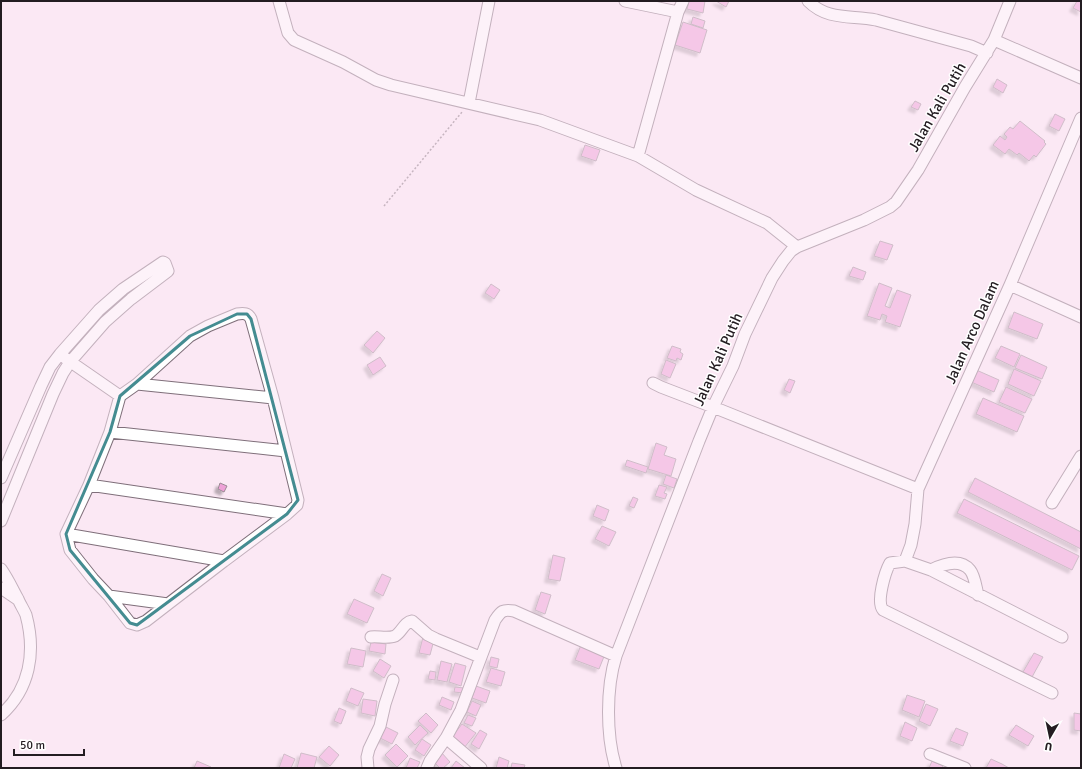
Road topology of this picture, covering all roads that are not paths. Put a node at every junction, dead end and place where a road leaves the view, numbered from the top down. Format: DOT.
graph roads {
  1 [pos="279,1"];
  2 [pos="489,1"];
  3 [pos="625,1"];
  4 [pos="683,1"];
  5 [pos="808,1"];
  6 [pos="1010,1"];
  7 [pos="678,12"];
  8 [pos="990,47"];
  9 [pos="1081,78"];
  10 [pos="469,103"];
  11 [pos="1081,118"];
  12 [pos="638,156"];
  13 [pos="797,247"];
  14 [pos="1010,285"];
  15 [pos="1081,317"];
  16 [pos="60,354"];
  17 [pos="70,362"];
  18 [pos="653,383"];
  19 [pos="137,384"];
  20 [pos="120,396"];
  21 [pos="273,398"];
  22 [pos="713,407"];
  23 [pos="110,432"];
  24 [pos="286,451"];
  25 [pos="1079,462"];
  26 [pos="1,478"];
  27 [pos="89,485"];
  28 [pos="918,489"];
  29 [pos="1052,503"];
  30 [pos="287,514"];
  31 [pos="1,521"];
  32 [pos="66,534"];
  33 [pos="224,561"];
  34 [pos="905,561"];
  35 [pos="1,569"];
  36 [pos="931,570"];
  37 [pos="1,588"];
  38 [pos="978,595"];
  39 [pos="109,596"];
  40 [pos="18,599"];
  41 [pos="168,604"];
  42 [pos="371,637"];
  43 [pos="1062,637"];
  44 [pos="616,656"];
  45 [pos="480,657"];
  46 [pos="393,680"];
  47 [pos="1052,693"];
  48 [pos="1,715"];
  49 [pos="446,738"];
  50 [pos="930,754"];
  51 [pos="368,768"];
  52 [pos="427,768"];
  53 [pos="481,768"];
  54 [pos="616,768"];
  55 [pos="965,768"];
  1 -- 10 [label="street"];
  2 -- 10 [label="street"];
  3 -- 7 [label="street"];
  4 -- 7 [label="street"];
  5 -- 8 [label="street"];
  6 -- 8 [label="street, Jalan Kali Putih"];
  7 -- 12 [label="street"];
  8 -- 9 [label="street"];
  8 -- 13 [label="street, Jalan Kali Putih"];
  10 -- 12 [label="street"];
  11 -- 14 [label="street, Jalan Arco Dalam"];
  12 -- 13 [label="street"];
  13 -- 22 [label="street, Jalan Kali Putih"];
  14 -- 15 [label="street"];
  14 -- 28 [label="street, Jalan Arco Dalam"];
  16 -- 17 [label="street"];
  16 -- 17 [label="street"];
  16 -- 26 [label="street"];
  17 -- 20 [label="street"];
  17 -- 31 [label="street"];
  18 -- 22 [label="street"];
  19 -- 20 [label="street"];
  19 -- 21 [label="street"];
  19 -- 21 [label="street"];
  20 -- 23 [label="street"];
  21 -- 24 [label="street"];
  22 -- 28 [label="street"];
  22 -- 44 [label="street, Jalan Kali Putih"];
  23 -- 24 [label="street"];
  23 -- 27 [label="street"];
  24 -- 30 [label="street"];
  25 -- 29 [label="street"];
  27 -- 30 [label="street"];
  27 -- 32 [label="street"];
  28 -- 34 [label="street, Jalan Arco Dalam"];
  30 -- 33 [label="street"];
  32 -- 33 [label="street"];
  32 -- 39 [label="street"];
  33 -- 41 [label="street"];
  34 -- 36 [label="street"];
  34 -- 47 [label="street"];
  35 -- 40 [label="street"];
  36 -- 38 [label="street"];
  36 -- 38 [label="street"];
  37 -- 40 [label="street"];
  38 -- 43 [label="street"];
  39 -- 41 [label="street"];
  39 -- 41 [label="street"];
  40 -- 48 [label="street"];
  42 -- 45 [label="street"];
  44 -- 45 [label="street"];
  44 -- 54 [label="street, Jalan Kali Putih"];
  45 -- 49 [label="street"];
  46 -- 51 [label="street"];
  49 -- 52 [label="street"];
  49 -- 53 [label="street"];
  50 -- 55 [label="street"];
}
